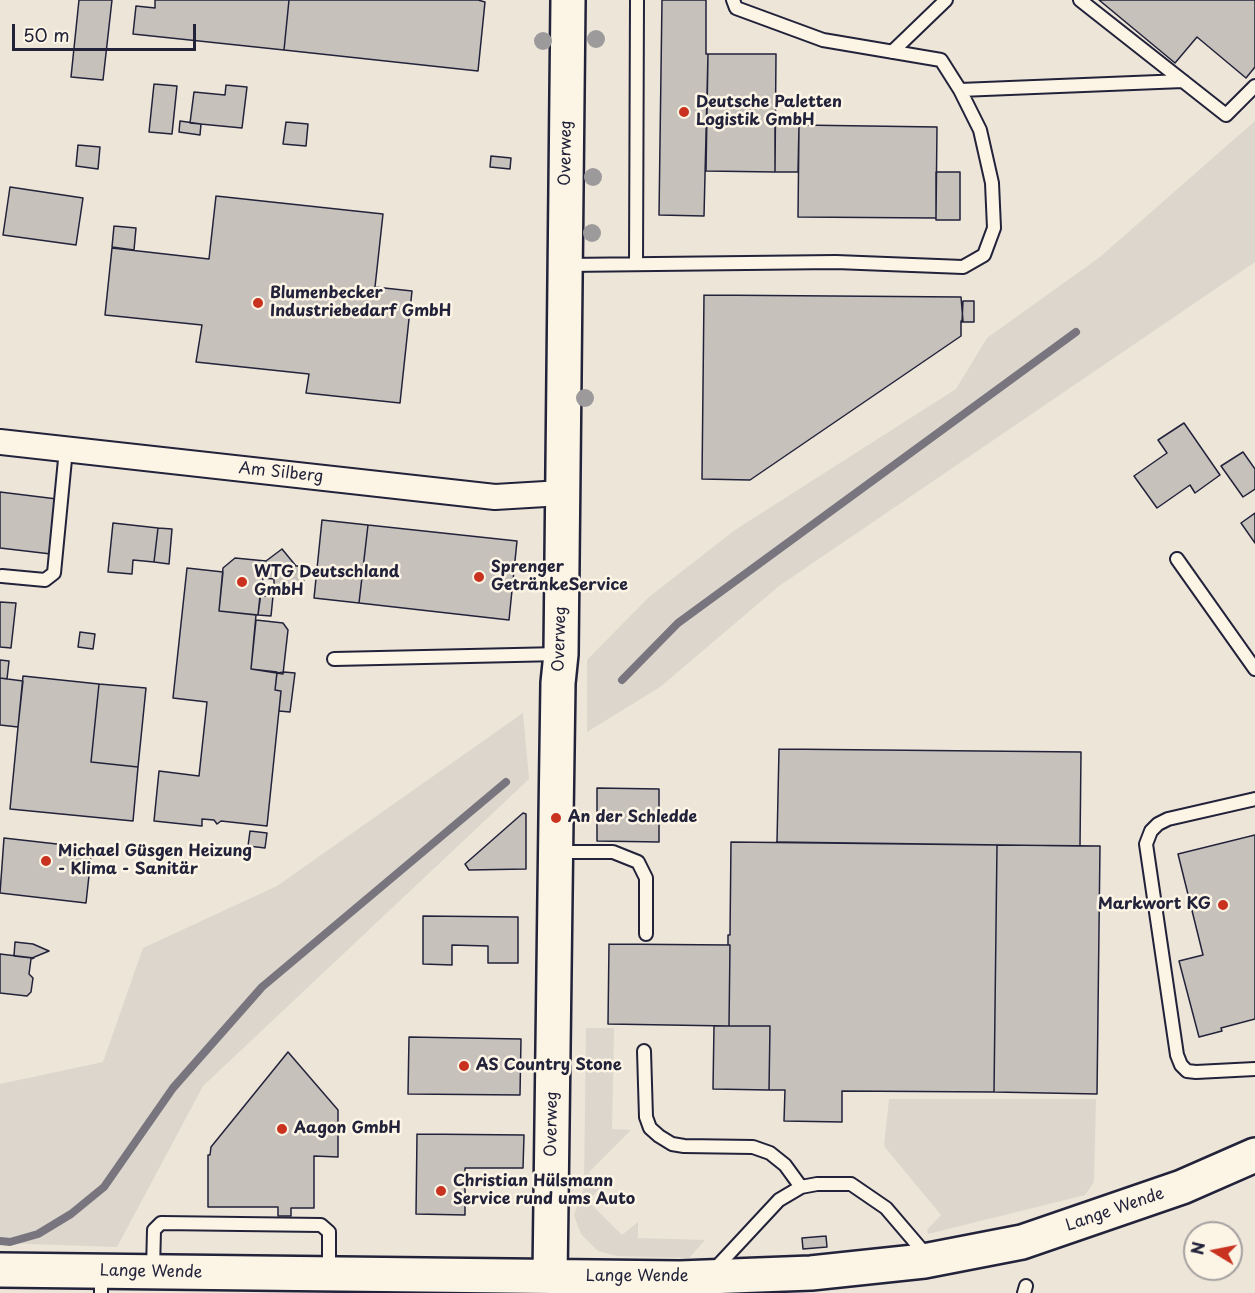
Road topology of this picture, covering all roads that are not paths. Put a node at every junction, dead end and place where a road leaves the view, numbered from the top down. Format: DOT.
graph roads {
  1 [pos="568,0"];
  2 [pos="637,0"];
  3 [pos="733,0"];
  4 [pos="945,0"];
  5 [pos="1080,0"];
  6 [pos="892,52"];
  7 [pos="1183,81"];
  8 [pos="1255,86"];
  9 [pos="960,90"];
  10 [pos="636,264"];
  11 [pos="565,265"];
  12 [pos="0,442"];
  13 [pos="66,449"];
  14 [pos="562,493"];
  15 [pos="1177,559"];
  16 [pos="2,576"];
  17 [pos="561,654"];
  18 [pos="334,659"];
  19 [pos="1255,669"];
  20 [pos="1255,799"];
  21 [pos="555,852"];
  22 [pos="646,934"];
  23 [pos="644,1051"];
  24 [pos="1255,1069"];
  25 [pos="1255,1155"];
  26 [pos="801,1187"];
  27 [pos="931,1260"];
  28 [pos="0,1270"];
  29 [pos="153,1272"];
  30 [pos="329,1274"];
  31 [pos="550,1277"];
  32 [pos="707,1277"];
  33 [pos="101,1282"];
  1 -- 11 [label="street, Overweg"];
  2 -- 10 [label="lane"];
  3 -- 6 [label="lane"];
  4 -- 6 [label="lane"];
  5 -- 7 [label="lane"];
  6 -- 9 [label="lane"];
  7 -- 8 [label="lane"];
  7 -- 9 [label="lane"];
  9 -- 10 [label="lane"];
  10 -- 11 [label="lane"];
  11 -- 14 [label="street, Overweg"];
  12 -- 13 [label="street, Am Silberg"];
  13 -- 14 [label="street, Am Silberg"];
  13 -- 16 [label="lane"];
  14 -- 17 [label="street, Overweg"];
  15 -- 19 [label="lane"];
  17 -- 18 [label="lane"];
  17 -- 21 [label="street, Overweg"];
  20 -- 24 [label="lane"];
  21 -- 22 [label="lane"];
  21 -- 31 [label="street, Overweg"];
  23 -- 26 [label="lane"];
  25 -- 27 [label="street, Lange Wende"];
  26 -- 27 [label="lane"];
  26 -- 32 [label="lane"];
  27 -- 32 [label="street, Lange Wende"];
  28 -- 33 [label="street, Lange Wende"];
  29 -- 30 [label="street, Lange Wende"];
  29 -- 30 [label="lane"];
  29 -- 33 [label="street, Lange Wende"];
  30 -- 31 [label="street, Lange Wende"];
  31 -- 32 [label="street, Lange Wende"];
}
